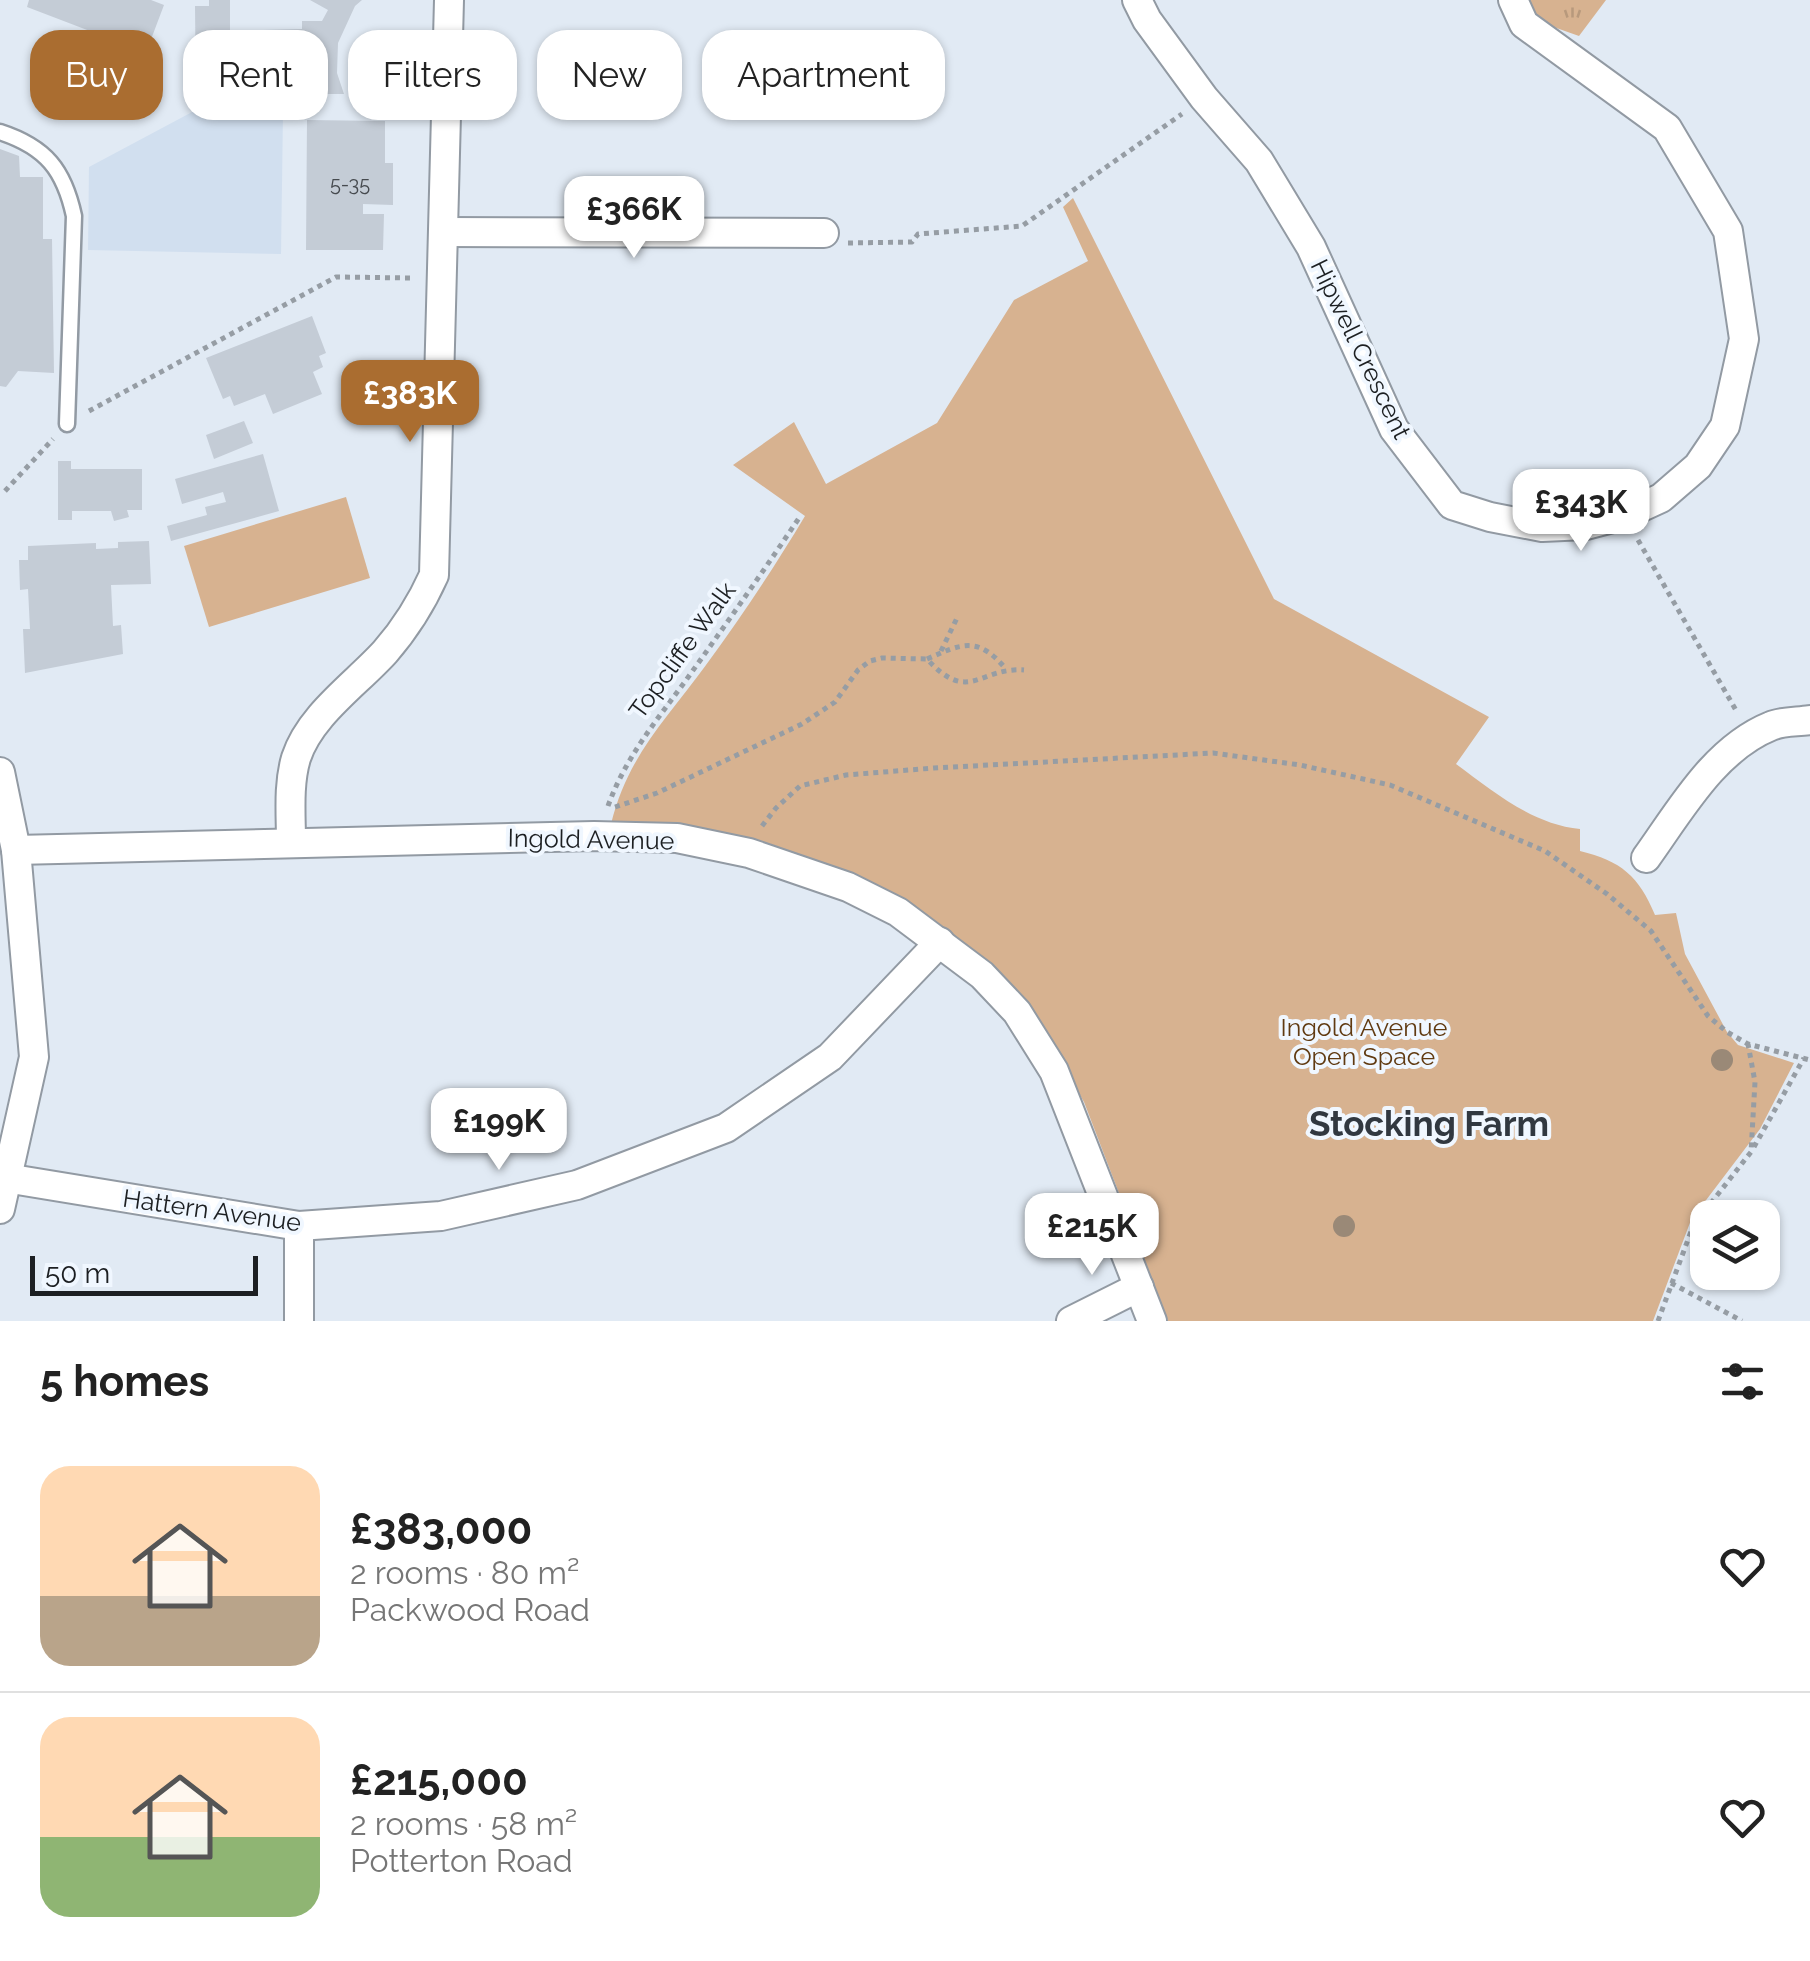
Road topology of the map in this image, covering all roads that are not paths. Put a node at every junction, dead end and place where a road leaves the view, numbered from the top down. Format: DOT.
graph roads {
  1 [pos="449,0"];
  2 [pos="1137,0"];
  3 [pos="1513,0"];
  4 [pos="0,132"];
  5 [pos="444,232"];
  6 [pos="824,233"];
  7 [pos="67,424"];
  8 [pos="1810,720"];
  9 [pos="0,772"];
  10 [pos="291,842"];
  11 [pos="16,850"];
  12 [pos="1646,858"];
  13 [pos="940,942"];
  14 [pos="3,1178"];
  15 [pos="0,1208"];
  16 [pos="299,1226"];
  17 [pos="1139,1287"];
  18 [pos="300,1321"];
  19 [pos="1071,1321"];
  20 [pos="1152,1321"];
  1 -- 5 [label="street"];
  2 -- 3 [label="street, Hipwell Crescent"];
  4 -- 7 [label="lane"];
  5 -- 6 [label="street"];
  5 -- 10 [label="street"];
  8 -- 12 [label="street"];
  9 -- 11 [label="street"];
  10 -- 11 [label="street, Ingold Avenue"];
  10 -- 13 [label="street, Ingold Avenue"];
  11 -- 14 [label="street"];
  13 -- 16 [label="street, Hattern Avenue"];
  13 -- 17 [label="street, Ingold Avenue"];
  14 -- 15 [label="street"];
  14 -- 16 [label="street, Hattern Avenue"];
  16 -- 18 [label="street"];
  17 -- 19 [label="street"];
  17 -- 20 [label="street, Ingold Avenue"];
}
